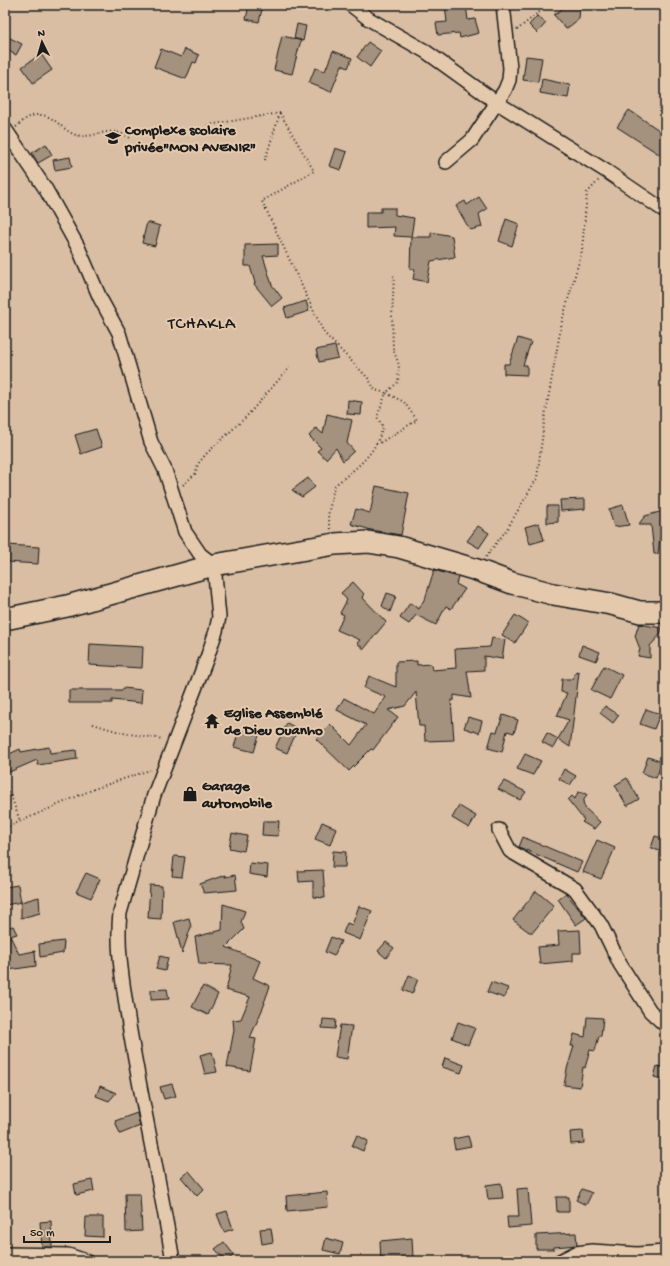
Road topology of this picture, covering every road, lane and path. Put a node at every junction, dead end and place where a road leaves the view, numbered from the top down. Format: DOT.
graph roads {
  1 [pos="351,5"];
  2 [pos="503,5"];
  3 [pos="548,5"];
  4 [pos="507,38"];
  5 [pos="496,102"];
  6 [pos="280,113"];
  7 [pos="208,125"];
  8 [pos="7,132"];
  9 [pos="130,138"];
  10 [pos="266,160"];
  11 [pos="446,162"];
  12 [pos="606,172"];
  13 [pos="665,211"];
  14 [pos="394,275"];
  15 [pos="290,367"];
  16 [pos="386,393"];
  17 [pos="378,444"];
  18 [pos="174,494"];
  19 [pos="335,544"];
  20 [pos="214,565"];
  21 [pos="477,570"];
  22 [pos="665,612"];
  23 [pos="5,619"];
  24 [pos="93,724"];
  25 [pos="176,741"];
  26 [pos="166,764"];
  27 [pos="5,790"];
  28 [pos="20,821"];
  29 [pos="5,828"];
  30 [pos="499,830"];
  31 [pos="665,1025"];
  32 [pos="665,1252"];
  33 [pos="5,1254"];
  34 [pos="86,1261"];
  35 [pos="173,1261"];
  36 [pos="560,1261"];
  1 -- 5 [label="street"];
  2 -- 4 [label="street"];
  3 -- 4 [label="path"];
  4 -- 5 [label="street"];
  5 -- 11 [label="street"];
  5 -- 12 [label="street"];
  6 -- 7 [label="path"];
  6 -- 10 [label="path"];
  6 -- 16 [label="path"];
  8 -- 9 [label="path"];
  8 -- 18 [label="street"];
  12 -- 13 [label="street"];
  12 -- 21 [label="path"];
  14 -- 16 [label="path"];
  15 -- 18 [label="path"];
  16 -- 17 [label="path"];
  16 -- 17 [label="path"];
  17 -- 19 [label="path"];
  18 -- 20 [label="street"];
  19 -- 20 [label="main road"];
  19 -- 21 [label="main road"];
  20 -- 23 [label="main road"];
  20 -- 25 [label="street"];
  21 -- 22 [label="main road"];
  24 -- 25 [label="path"];
  25 -- 26 [label="street"];
  26 -- 28 [label="path"];
  26 -- 35 [label="street"];
  27 -- 28 [label="path"];
  28 -- 29 [label="path"];
  30 -- 31 [label="street"];
  32 -- 36 [label="street"];
  33 -- 34 [label="street"];
}
